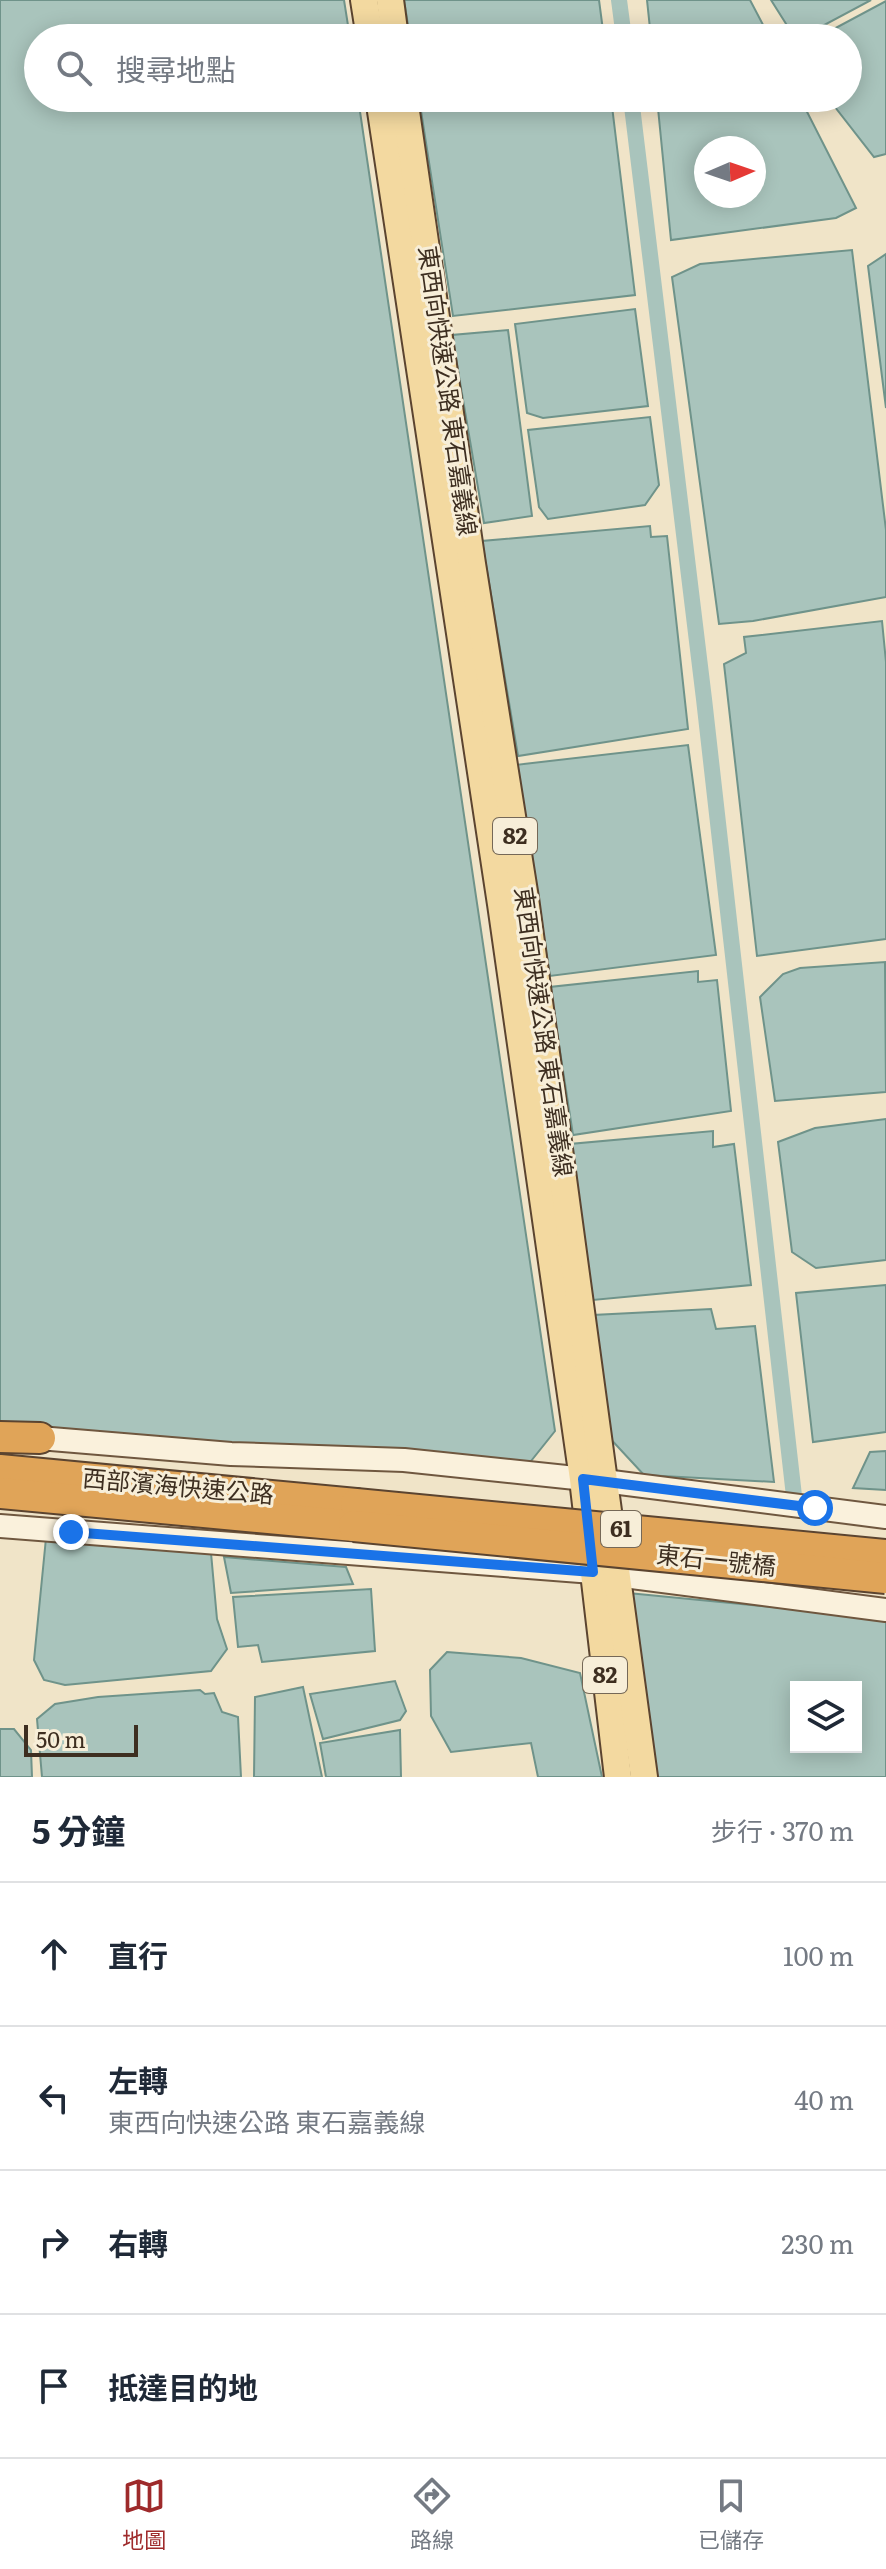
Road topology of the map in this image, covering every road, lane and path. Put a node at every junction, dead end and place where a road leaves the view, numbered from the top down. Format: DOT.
graph roads {
  1 [pos="364,0"];
  2 [pos="390,0"];
  3 [pos="368,24"];
  4 [pos="393,24"];
  5 [pos="381,112"];
  6 [pos="406,112"];
  7 [pos="0,1435"];
  8 [pos="40,1438"];
  9 [pos="0,1470"];
  10 [pos="593,1480"];
  11 [pos="0,1493"];
  12 [pos="355,1515"];
  13 [pos="886,1517"];
  14 [pos="0,1526"];
  15 [pos="886,1555"];
  16 [pos="605,1574"];
  17 [pos="886,1578"];
  18 [pos="886,1610"];
  19 [pos="618,1777"];
  20 [pos="644,1777"];
  1 -- 3 [label="main road"];
  2 -- 4 [label="main road"];
  5 -- 10 [label="main road, 東西向快速公路 東石嘉義線 / 82"];
  6 -- 10 [label="main road, 東西向快速公路 東石嘉義線 / 82"];
  7 -- 8 [label="highway"];
  8 -- 10 [label="street"];
  9 -- 12 [label="highway, 西部濱海快速公路 / 61"];
  10 -- 13 [label="street"];
  10 -- 16 [label="main road, 東西向快速公路 東石嘉義線 / 82"];
  11 -- 12 [label="highway, 西部濱海快速公路 / 61"];
  12 -- 15 [label="highway, 東石一號橋 / 61, bridge"];
  12 -- 17 [label="highway, 東石一號橋 / 61, bridge"];
  14 -- 16 [label="street"];
  16 -- 18 [label="street"];
  16 -- 19 [label="main road, 東西向快速公路 東石嘉義線 / 82"];
  16 -- 20 [label="main road, 東西向快速公路 東石嘉義線 / 82"];
}
